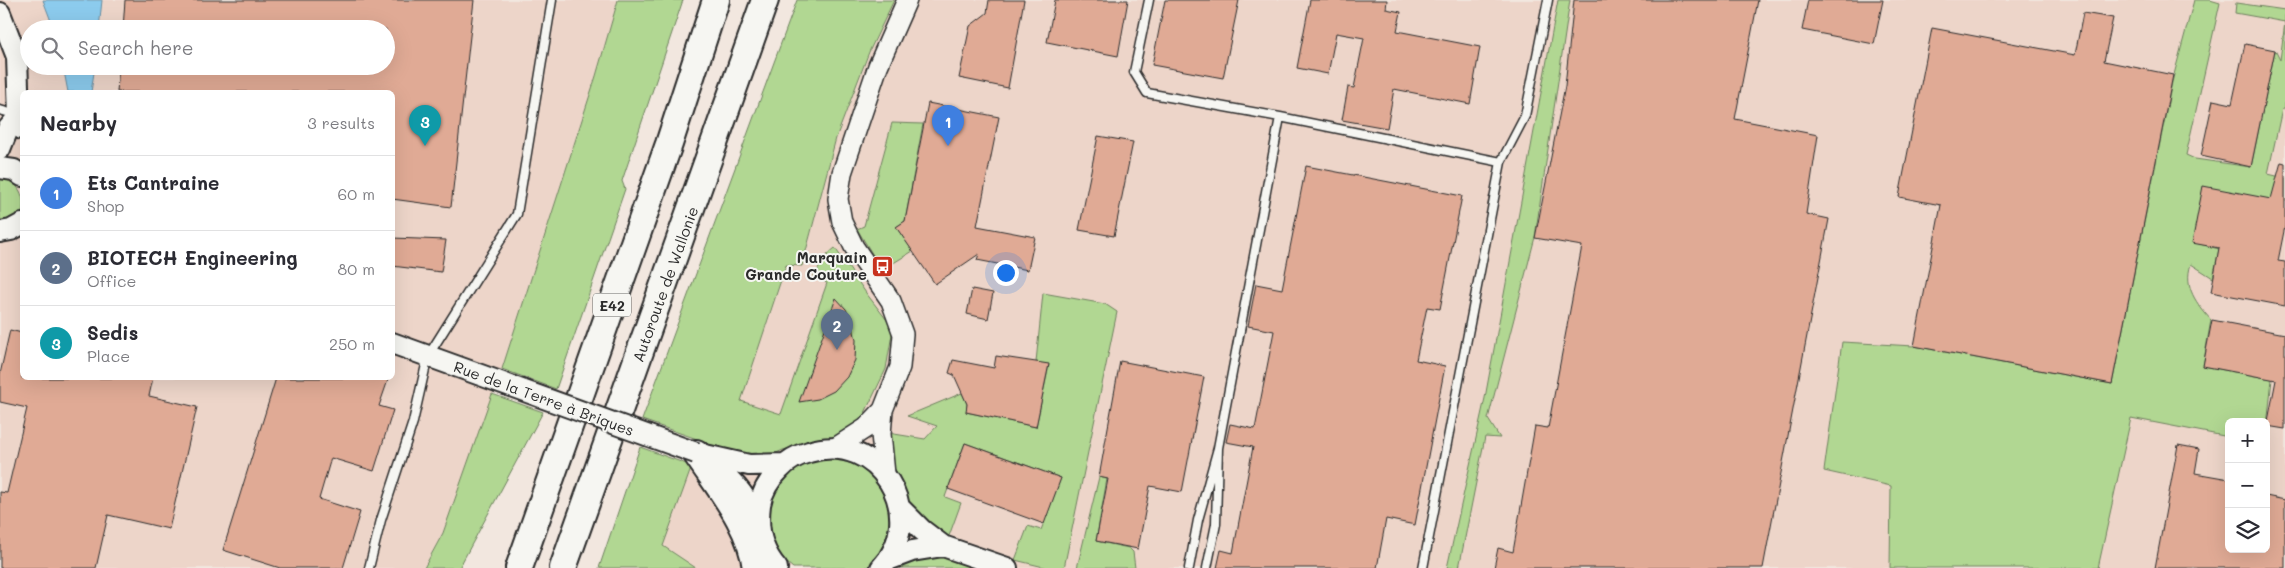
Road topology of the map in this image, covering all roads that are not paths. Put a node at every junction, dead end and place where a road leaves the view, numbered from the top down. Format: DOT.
graph roads {
  1 [pos="552,0"];
  2 [pos="716,0"];
  3 [pos="907,0"];
  4 [pos="1149,0"];
  5 [pos="1548,0"];
  6 [pos="765,1"];
  7 [pos="0,13"];
  8 [pos="1280,117"];
  9 [pos="14,118"];
  10 [pos="0,149"];
  11 [pos="1501,162"];
  12 [pos="0,168"];
  13 [pos="20,174"];
  14 [pos="20,225"];
  15 [pos="0,232"];
  16 [pos="395,343"];
  17 [pos="428,356"];
  18 [pos="883,410"];
  19 [pos="835,448"];
  20 [pos="1218,448"];
  21 [pos="696,453"];
  22 [pos="784,464"];
  23 [pos="885,474"];
  24 [pos="900,508"];
  25 [pos="758,520"];
  26 [pos="943,546"];
  27 [pos="523,557"];
  28 [pos="885,564"];
  29 [pos="769,566"];
  30 [pos="369,568"];
  31 [pos="512,568"];
  32 [pos="563,568"];
  33 [pos="1007,568"];
  34 [pos="1189,568"];
  35 [pos="1207,568"];
  36 [pos="1423,568"];
  1 -- 17 [label="lane"];
  2 -- 27 [label="highway, E42"];
  3 -- 18 [label="street"];
  4 -- 8 [label="lane"];
  5 -- 11 [label="lane"];
  6 -- 32 [label="highway, Autoroute de Wallonie / E42"];
  7 -- 9 [label="main road"];
  8 -- 11 [label="lane"];
  8 -- 20 [label="lane"];
  9 -- 10 [label="main road"];
  11 -- 36 [label="lane"];
  12 -- 13 [label="main road"];
  14 -- 15 [label="main road"];
  16 -- 17 [label="main road, Rue de la Terre à Briques"];
  17 -- 21 [label="main road, Rue de la Terre à Briques, bridge"];
  17 -- 30 [label="lane"];
  18 -- 19 [label="street"];
  18 -- 23 [label="street"];
  19 -- 22 [label="main road"];
  19 -- 23 [label="main road"];
  20 -- 34 [label="lane"];
  20 -- 35 [label="lane"];
  21 -- 22 [label="main road, Rue de la Terre à Briques"];
  21 -- 25 [label="main road, Rue de la Terre à Briques"];
  21 -- 29 [label="highway"];
  22 -- 25 [label="main road"];
  23 -- 24 [label="main road"];
  24 -- 26 [label="main road"];
  24 -- 28 [label="main road"];
  25 -- 29 [label="main road"];
  26 -- 28 [label="main road"];
  26 -- 33 [label="main road"];
  27 -- 31 [label="highway"];
}
